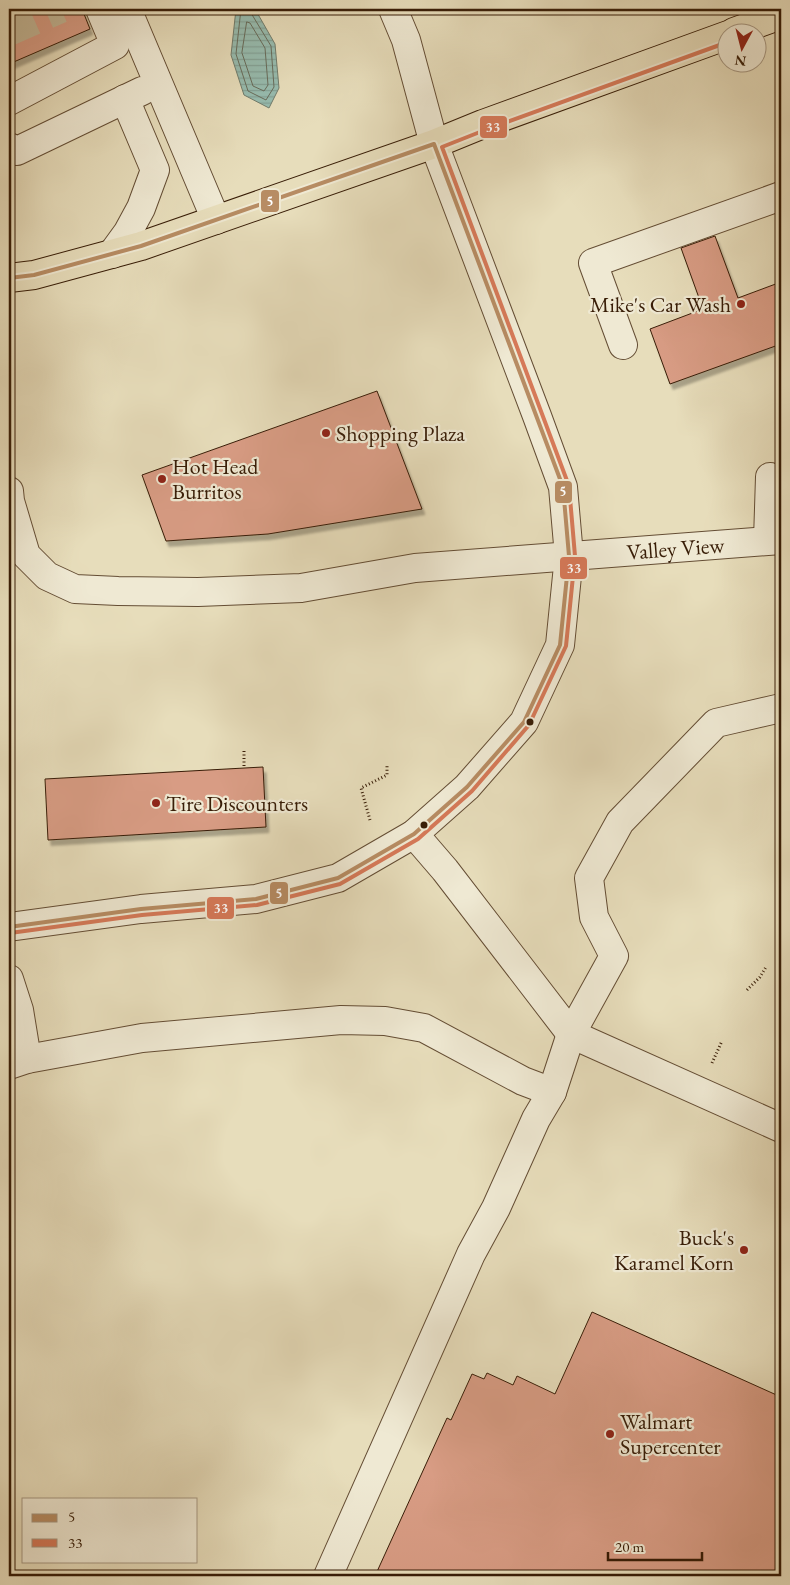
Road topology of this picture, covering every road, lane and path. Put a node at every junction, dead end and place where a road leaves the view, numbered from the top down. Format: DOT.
graph roads {
  1 [pos="100,9"];
  2 [pos="126,9"];
  3 [pos="393,9"];
  4 [pos="781,15"];
  5 [pos="762,22"];
  6 [pos="718,39"];
  7 [pos="157,84"];
  8 [pos="126,99"];
  9 [pos="9,101"];
  10 [pos="434,144"];
  11 [pos="9,147"];
  12 [pos="781,196"];
  13 [pos="216,220"];
  14 [pos="112,254"];
  15 [pos="9,278"];
  16 [pos="622,345"];
  17 [pos="770,477"];
  18 [pos="9,491"];
  19 [pos="775,540"];
  20 [pos="568,556"];
  21 [pos="781,708"];
  22 [pos="244,751"];
  23 [pos="387,766"];
  24 [pos="244,768"];
  25 [pos="370,820"];
  26 [pos="414,834"];
  27 [pos="9,927"];
  28 [pos="766,967"];
  29 [pos="9,979"];
  30 [pos="747,990"];
  31 [pos="571,1034"];
  32 [pos="722,1041"];
  33 [pos="18,1062"];
  34 [pos="712,1063"];
  35 [pos="552,1092"];
  36 [pos="781,1128"];
  37 [pos="328,1576"];
  1 -- 9 [label="street"];
  2 -- 7 [label="street"];
  3 -- 10 [label="street"];
  4 -- 5 [label="main road"];
  6 -- 10 [label="main road"];
  7 -- 8 [label="street"];
  7 -- 13 [label="street"];
  8 -- 11 [label="street"];
  8 -- 14 [label="street"];
  10 -- 13 [label="main road"];
  10 -- 20 [label="street"];
  12 -- 16 [label="street"];
  13 -- 14 [label="main road"];
  14 -- 15 [label="main road"];
  17 -- 19 [label="street"];
  18 -- 20 [label="street, Valley View"];
  19 -- 20 [label="street, Valley View"];
  20 -- 26 [label="street"];
  21 -- 31 [label="street"];
  22 -- 24 [label="path"];
  23 -- 25 [label="path"];
  26 -- 27 [label="street"];
  26 -- 31 [label="street"];
  28 -- 30 [label="path"];
  29 -- 33 [label="street"];
  31 -- 35 [label="street"];
  31 -- 36 [label="street"];
  32 -- 34 [label="path"];
  33 -- 35 [label="street"];
  35 -- 37 [label="street"];
}
